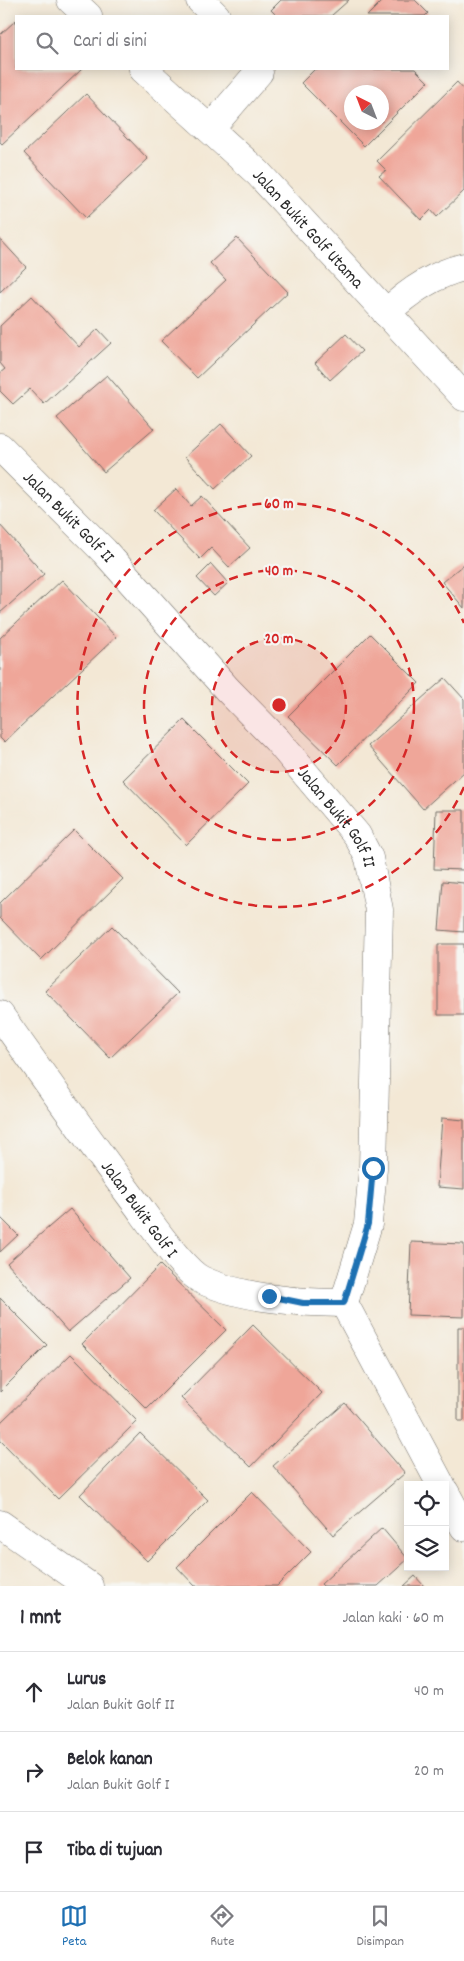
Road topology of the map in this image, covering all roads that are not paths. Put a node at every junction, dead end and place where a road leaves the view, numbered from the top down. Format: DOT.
graph roads {
  1 [pos="70,0"];
  2 [pos="200,0"];
  3 [pos="87,15"];
  4 [pos="215,15"];
  5 [pos="144,70"];
  6 [pos="258,70"];
  7 [pos="210,130"];
  8 [pos="464,267"];
  9 [pos="386,313"];
  10 [pos="464,398"];
  11 [pos="0,447"];
  12 [pos="0,1015"];
  13 [pos="344,1303"];
  14 [pos="440,1481"];
  15 [pos="449,1499"];
  16 [pos="0,1524"];
  17 [pos="464,1527"];
  18 [pos="89,1586"];
  1 -- 3 [label="street"];
  2 -- 4 [label="street"];
  5 -- 7 [label="street, Jalan Bukit Golf Utama"];
  6 -- 7 [label="street"];
  7 -- 9 [label="street, Jalan Bukit Golf Utama"];
  8 -- 9 [label="street"];
  9 -- 10 [label="street, Jalan Bukit Golf Utama"];
  11 -- 13 [label="street, Jalan Bukit Golf II"];
  12 -- 13 [label="street, Jalan Bukit Golf I"];
  13 -- 14 [label="street"];
  15 -- 17 [label="street"];
  16 -- 18 [label="street"];
}
